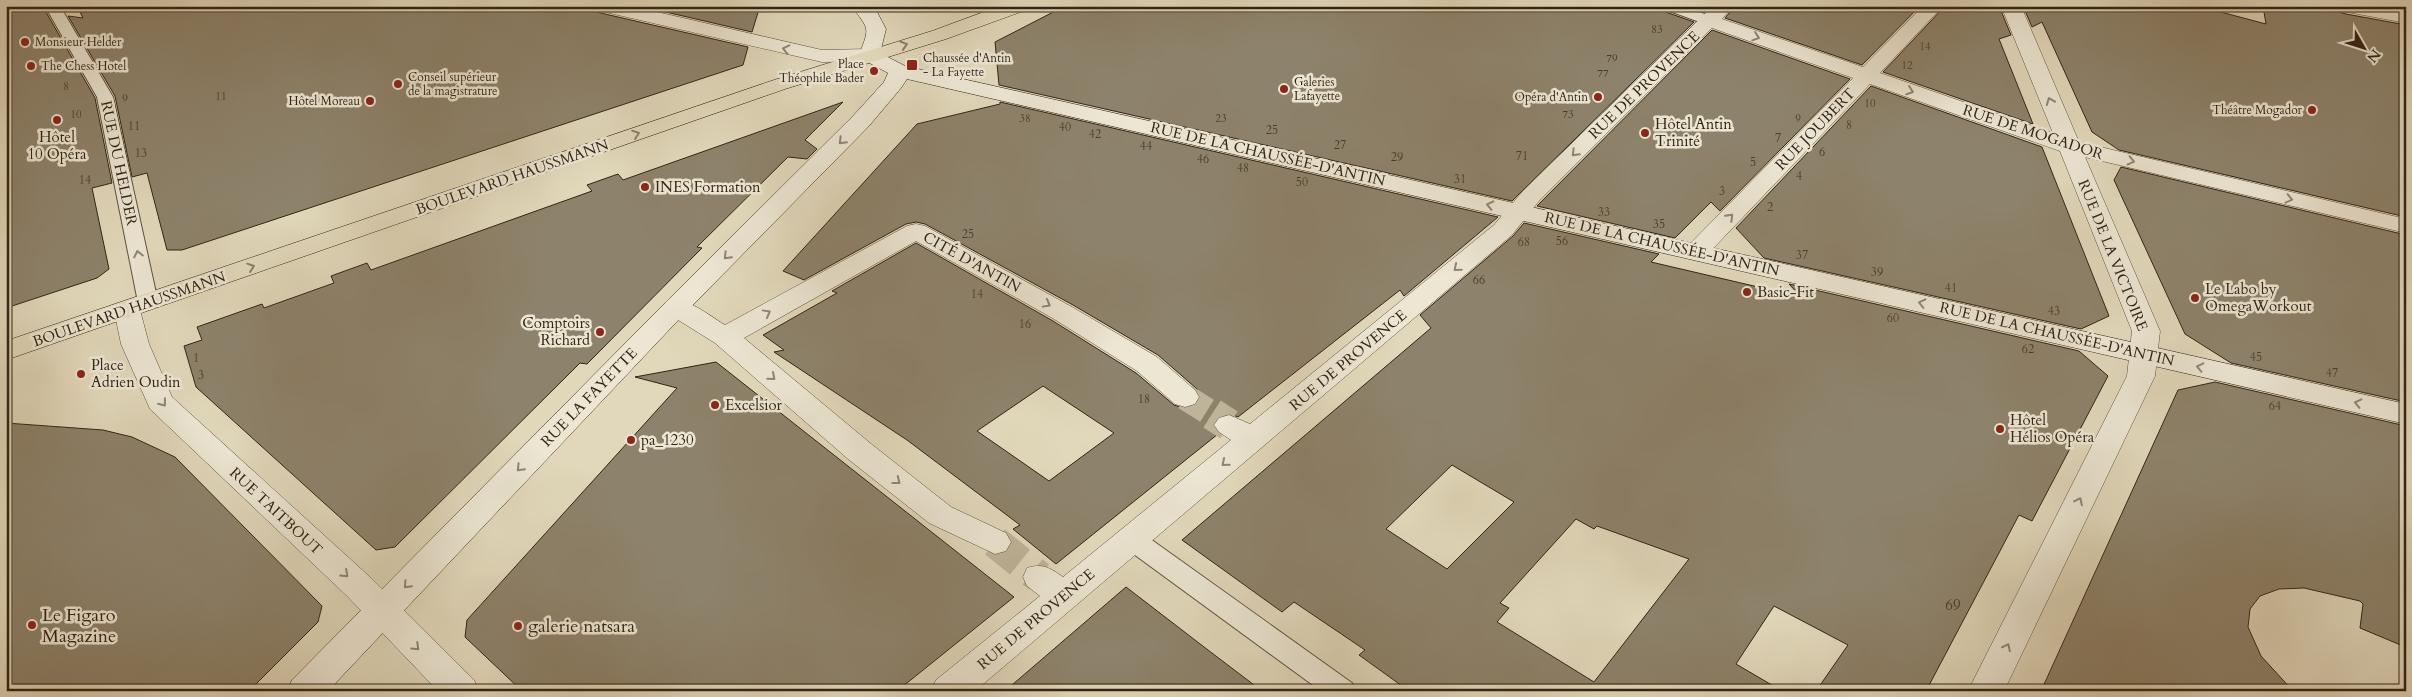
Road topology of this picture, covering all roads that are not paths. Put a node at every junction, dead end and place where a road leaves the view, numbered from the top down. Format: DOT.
graph roads {
  1 [pos="52,6"];
  2 [pos="605,6"];
  3 [pos="1019,6"];
  4 [pos="1669,6"];
  5 [pos="1934,6"];
  6 [pos="2012,6"];
  7 [pos="2347,6"];
  8 [pos="868,12"];
  9 [pos="1717,14"];
  10 [pos="2406,17"];
  11 [pos="869,56"];
  12 [pos="899,71"];
  13 [pos="1867,76"];
  14 [pos="2068,146"];
  15 [pos="1518,212"];
  16 [pos="2406,226"];
  17 [pos="1696,252"];
  18 [pos="137,306"];
  19 [pos="676,307"];
  20 [pos="725,337"];
  21 [pos="6,351"];
  22 [pos="2145,354"];
  23 [pos="1185,398"];
  24 [pos="2406,414"];
  25 [pos="1133,540"];
  26 [pos="995,542"];
  27 [pos="382,612"];
  28 [pos="305,691"];
  29 [pos="461,691"];
  30 [pos="950,691"];
  31 [pos="1342,691"];
  32 [pos="1986,691"];
  18 -- 1 [label="street, RUE DU HELDER, one-way"];
  11 -- 2 [label="street, one-way"];
  11 -- 3 [label="main road, BOULEVARD HAUSSMANN, one-way"];
  4 -- 9 [label="street, RUE DE MOGADOR"];
  5 -- 13 [label="street, RUE JOUBERT"];
  14 -- 6 [label="street, RUE DE LA VICTOIRE, one-way"];
  7 -- 10 [label="street"];
  8 -- 11 [label="street"];
  9 -- 13 [label="street, RUE DE MOGADOR, one-way"];
  9 -- 15 [label="street, RUE DE PROVENCE, one-way"];
  11 -- 12 [label="street"];
  18 -- 11 [label="main road, BOULEVARD HAUSSMANN, one-way"];
  15 -- 12 [label="street, RUE DE LA CHAUSSÉE-D'ANTIN, one-way"];
  12 -- 19 [label="street, RUE LA FAYETTE, one-way"];
  13 -- 14 [label="street, RUE DE MOGADOR, one-way"];
  17 -- 13 [label="street, RUE JOUBERT, one-way"];
  14 -- 16 [label="street, RUE DE MOGADOR, one-way"];
  14 -- 22 [label="street, RUE DE LA VICTOIRE"];
  15 -- 17 [label="street, RUE DE LA CHAUSSÉE-D'ANTIN"];
  15 -- 25 [label="street, RUE DE PROVENCE, one-way"];
  22 -- 17 [label="street, RUE DE LA CHAUSSÉE-D'ANTIN, one-way"];
  18 -- 21 [label="main road, BOULEVARD HAUSSMANN"];
  18 -- 27 [label="street, RUE TAITBOUT, one-way"];
  19 -- 20 [label="street"];
  19 -- 27 [label="street, RUE LA FAYETTE, one-way"];
  20 -- 23 [label="street, CITÉ D'ANTIN, one-way"];
  20 -- 26 [label="street, one-way"];
  24 -- 22 [label="street, RUE DE LA CHAUSSÉE-D'ANTIN, one-way"];
  32 -- 22 [label="street, RUE DE LA VICTOIRE, one-way"];
  25 -- 30 [label="street, RUE DE PROVENCE"];
  25 -- 31 [label="street"];
  27 -- 28 [label="street, RUE LA FAYETTE"];
  27 -- 29 [label="street, RUE TAITBOUT, one-way"];
}
